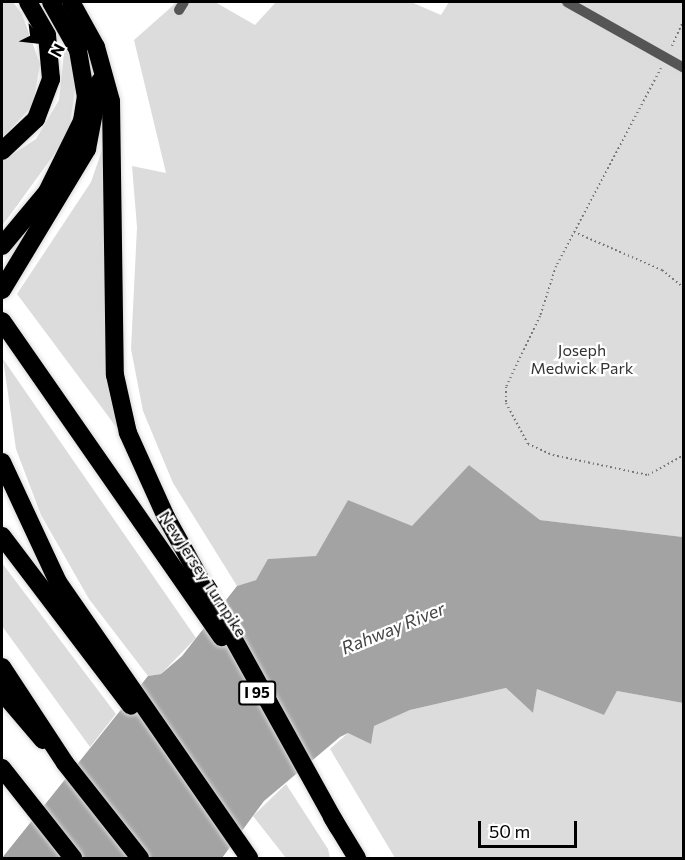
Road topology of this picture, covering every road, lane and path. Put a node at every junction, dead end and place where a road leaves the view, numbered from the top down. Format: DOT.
graph roads {
  1 [pos="28,2"];
  2 [pos="51,2"];
  3 [pos="71,2"];
  4 [pos="567,2"];
  5 [pos="684,19"];
  6 [pos="96,47"];
  7 [pos="666,58"];
  8 [pos="684,68"];
  9 [pos="2,151"];
  10 [pos="574,232"];
  11 [pos="2,246"];
  12 [pos="684,288"];
  13 [pos="2,290"];
  14 [pos="2,321"];
  15 [pos="684,455"];
  16 [pos="2,462"];
  17 [pos="2,536"];
  18 [pos="93,645"];
  19 [pos="2,667"];
  20 [pos="2,692"];
  21 [pos="29,715"];
  22 [pos="2,768"];
  23 [pos="338,826"];
  24 [pos="73,858"];
  25 [pos="140,858"];
  26 [pos="247,858"];
  27 [pos="357,858"];
  1 -- 9 [label="highway"];
  2 -- 11 [label="highway"];
  3 -- 6 [label="highway"];
  4 -- 7 [label="street"];
  5 -- 7 [label="path"];
  6 -- 13 [label="highway"];
  6 -- 23 [label="highway"];
  7 -- 8 [label="street"];
  7 -- 10 [label="path"];
  10 -- 12 [label="path"];
  10 -- 15 [label="path"];
  14 -- 23 [label="highway, New Jersey Turnpike / I 95"];
  16 -- 18 [label="highway"];
  17 -- 18 [label="highway"];
  18 -- 26 [label="highway"];
  19 -- 21 [label="highway"];
  20 -- 21 [label="highway"];
  21 -- 25 [label="highway"];
  22 -- 24 [label="highway"];
  23 -- 27 [label="highway, New Jersey Turnpike / I 95"];
}
